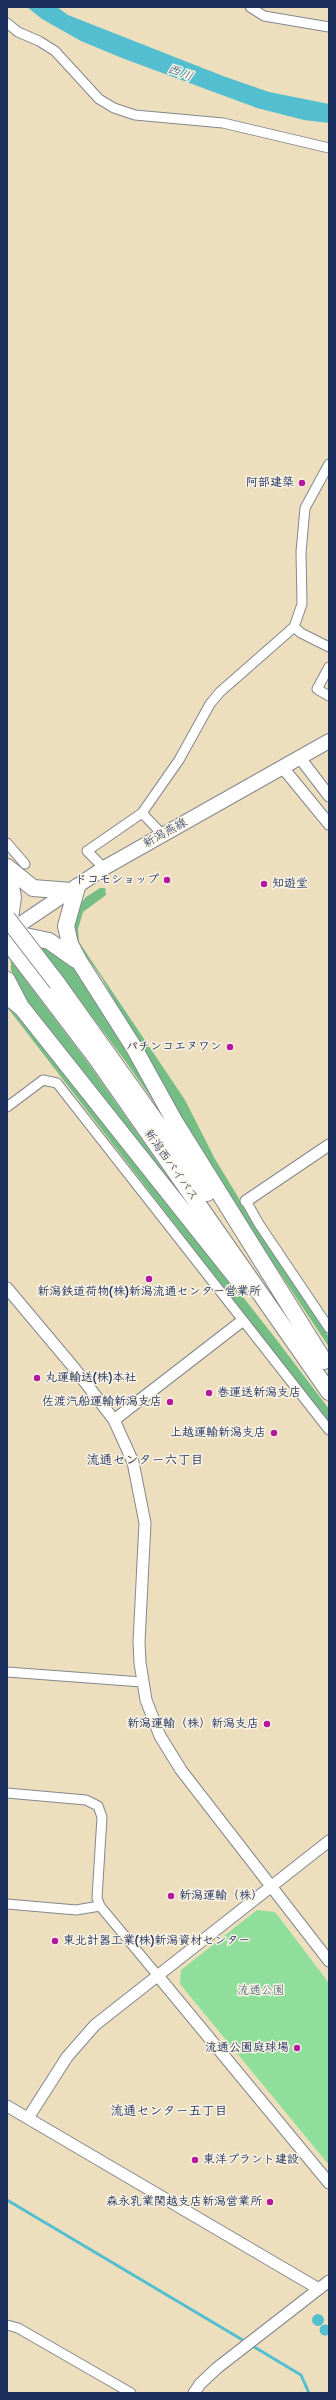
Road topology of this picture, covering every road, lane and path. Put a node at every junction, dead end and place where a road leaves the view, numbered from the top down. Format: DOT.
graph roads {
  1 [pos="250,7"];
  2 [pos="266,11"];
  3 [pos="7,23"];
  4 [pos="329,27"];
  5 [pos="329,148"];
  6 [pos="329,464"];
  7 [pos="294,627"];
  8 [pos="329,647"];
  9 [pos="329,668"];
  10 [pos="329,696"];
  11 [pos="329,741"];
  12 [pos="300,758"];
  13 [pos="283,768"];
  14 [pos="329,796"];
  15 [pos="142,813"];
  16 [pos="329,824"];
  17 [pos="162,834"];
  18 [pos="7,843"];
  19 [pos="25,864"];
  20 [pos="7,868"];
  21 [pos="104,868"];
  22 [pos="74,889"];
  23 [pos="7,918"];
  24 [pos="7,933"];
  25 [pos="7,938"];
  26 [pos="7,941"];
  27 [pos="79,961"];
  28 [pos="7,980"];
  29 [pos="51,987"];
  30 [pos="7,996"];
  31 [pos="22,1008"];
  32 [pos="7,1107"];
  33 [pos="329,1145"];
  34 [pos="246,1201"];
  35 [pos="7,1288"];
  36 [pos="242,1321"];
  37 [pos="329,1328"];
  38 [pos="322,1367"];
  39 [pos="329,1392"];
  40 [pos="114,1420"];
  41 [pos="329,1430"];
  42 [pos="7,1672"];
  43 [pos="142,1682"];
  44 [pos="7,1793"];
  45 [pos="329,1841"];
  46 [pos="272,1887"];
  47 [pos="7,1904"];
  48 [pos="100,1906"];
  49 [pos="329,1961"];
  50 [pos="158,1976"];
  51 [pos="7,2106"];
  52 [pos="28,2118"];
  53 [pos="329,2183"];
  54 [pos="329,2281"];
  55 [pos="319,2289"];
  56 [pos="7,2324"];
  57 [pos="131,2393"];
  58 [pos="194,2393"];
  1 -- 2 [label="street"];
  2 -- 4 [label="street"];
  3 -- 5 [label="street"];
  6 -- 7 [label="street"];
  7 -- 8 [label="street"];
  7 -- 15 [label="street"];
  9 -- 10 [label="street"];
  11 -- 12 [label="main road, 新潟燕線"];
  12 -- 13 [label="main road, 新潟燕線"];
  12 -- 14 [label="street"];
  13 -- 16 [label="street"];
  13 -- 17 [label="main road, 新潟燕線"];
  15 -- 17 [label="street"];
  15 -- 21 [label="street"];
  17 -- 21 [label="main road, 新潟燕線"];
  18 -- 19 [label="street"];
  20 -- 22 [label="highway"];
  20 -- 24 [label="highway"];
  21 -- 22 [label="main road, 新潟燕線"];
  22 -- 24 [label="main road, 新潟燕線"];
  22 -- 27 [label="highway"];
  23 -- 29 [label="highway, 新潟西バイパス, bridge"];
  24 -- 25 [label="highway"];
  24 -- 27 [label="highway"];
  26 -- 29 [label="highway, 新潟西バイパス"];
  27 -- 38 [label="highway"];
  28 -- 31 [label="highway"];
  29 -- 38 [label="highway, 新潟西バイパス"];
  30 -- 31 [label="highway"];
  31 -- 38 [label="highway"];
  32 -- 36 [label="street"];
  33 -- 34 [label="street"];
  34 -- 37 [label="street"];
  35 -- 40 [label="street"];
  36 -- 40 [label="street"];
  36 -- 41 [label="street"];
  38 -- 39 [label="highway, 新潟西バイパス"];
  40 -- 43 [label="street"];
  42 -- 43 [label="street"];
  43 -- 46 [label="street"];
  44 -- 48 [label="street"];
  45 -- 46 [label="street"];
  46 -- 49 [label="street"];
  46 -- 50 [label="street"];
  47 -- 48 [label="street"];
  48 -- 50 [label="street"];
  50 -- 52 [label="street"];
  50 -- 53 [label="street"];
  51 -- 52 [label="street"];
  52 -- 55 [label="street"];
  54 -- 55 [label="street"];
  55 -- 58 [label="street"];
  56 -- 57 [label="street"];
}
